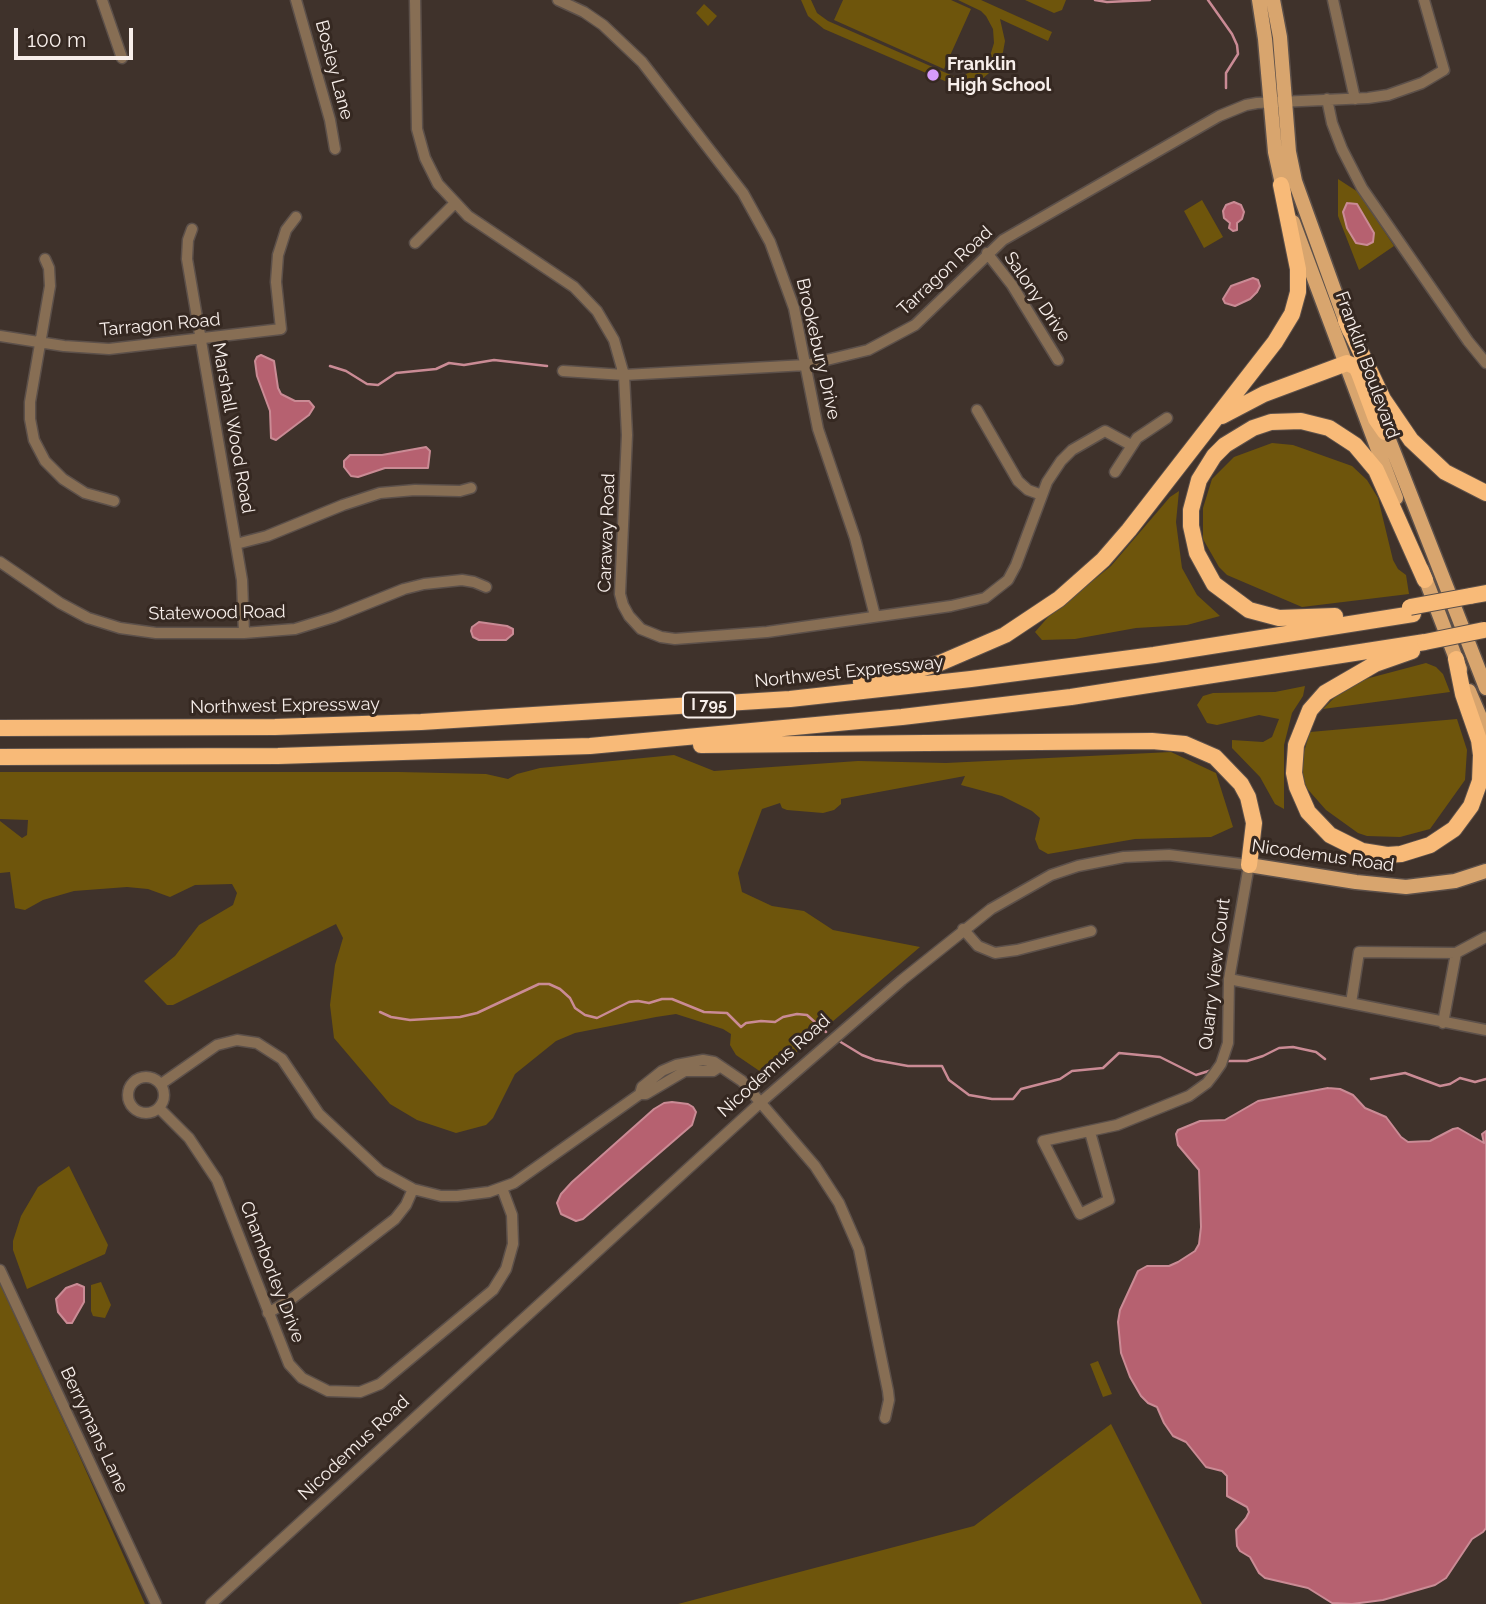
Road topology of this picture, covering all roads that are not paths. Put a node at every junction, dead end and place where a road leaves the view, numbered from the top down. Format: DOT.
graph roads {
  1 [pos="102,0"];
  2 [pos="296,0"];
  3 [pos="415,0"];
  4 [pos="558,0"];
  5 [pos="1259,0"];
  6 [pos="1273,0"];
  7 [pos="1333,0"];
  8 [pos="1424,0"];
  9 [pos="121,58"];
  10 [pos="1327,99"];
  11 [pos="1355,99"];
  12 [pos="1278,102"];
  13 [pos="335,149"];
  14 [pos="1281,184"];
  15 [pos="454,204"];
  16 [pos="296,217"];
  17 [pos="192,229"];
  18 [pos="415,243"];
  19 [pos="987,253"];
  20 [pos="45,259"];
  21 [pos="1346,321"];
  22 [pos="0,336"];
  23 [pos="201,340"];
  24 [pos="41,343"];
  25 [pos="1058,360"];
  26 [pos="1347,363"];
  27 [pos="1486,363"];
  28 [pos="806,365"];
  29 [pos="563,371"];
  30 [pos="624,375"];
  31 [pos="978,410"];
  32 [pos="1167,418"];
  33 [pos="1211,424"];
  34 [pos="1385,432"];
  35 [pos="1131,445"];
  36 [pos="1115,472"];
  37 [pos="471,488"];
  38 [pos="1486,493"];
  39 [pos="1042,495"];
  40 [pos="114,501"];
  41 [pos="236,544"];
  42 [pos="0,562"];
  43 [pos="1426,580"];
  44 [pos="486,587"];
  45 [pos="1479,598"];
  46 [pos="1412,610"];
  47 [pos="875,616"];
  48 [pos="1485,630"];
  49 [pos="244,633"];
  50 [pos="1426,644"];
  51 [pos="1456,659"];
  52 [pos="1486,688"];
  53 [pos="709,705"];
  54 [pos="0,728"];
  55 [pos="1486,731"];
  56 [pos="590,746"];
  57 [pos="0,757"];
  58 [pos="1249,865"];
  59 [pos="1486,871"];
  60 [pos="963,929"];
  61 [pos="1091,930"];
  62 [pos="1486,937"];
  63 [pos="1456,953"];
  64 [pos="1229,979"];
  65 [pos="1350,1003"];
  66 [pos="1443,1023"];
  67 [pos="1486,1030"];
  68 [pos="161,1084"];
  69 [pos="761,1102"];
  70 [pos="159,1108"];
  71 [pos="1090,1132"];
  72 [pos="502,1188"];
  73 [pos="413,1189"];
  74 [pos="0,1270"];
  75 [pos="268,1312"];
  76 [pos="885,1418"];
  77 [pos="156,1604"];
  78 [pos="211,1604"];
  1 -- 9 [label="street"];
  2 -- 13 [label="street, Bosley Lane"];
  3 -- 15 [label="street, Caraway Road"];
  4 -- 28 [label="street, Brookebury Drive"];
  5 -- 12 [label="main road, Franklin Boulevard"];
  6 -- 12 [label="main road, Franklin Boulevard"];
  7 -- 11 [label="street"];
  8 -- 11 [label="street, Tarragon Road"];
  10 -- 11 [label="street, Tarragon Road"];
  10 -- 12 [label="street, Tarragon Road"];
  10 -- 27 [label="street"];
  12 -- 14 [label="main road, Franklin Boulevard"];
  12 -- 19 [label="street, Tarragon Road"];
  12 -- 21 [label="main road, Franklin Boulevard"];
  14 -- 26 [label="main road, Franklin Boulevard"];
  14 -- 33 [label="highway"];
  15 -- 18 [label="street"];
  15 -- 30 [label="street, Caraway Road"];
  16 -- 23 [label="street, Tarragon Road"];
  17 -- 23 [label="street, Marshall Wood Road"];
  19 -- 25 [label="street, Salony Drive"];
  19 -- 28 [label="street, Tarragon Road"];
  20 -- 24 [label="street"];
  21 -- 34 [label="main road, Franklin Boulevard"];
  21 -- 38 [label="highway"];
  22 -- 24 [label="street, Tarragon Road"];
  23 -- 24 [label="street, Tarragon Road"];
  23 -- 41 [label="street, Marshall Wood Road"];
  24 -- 40 [label="street"];
  26 -- 33 [label="highway"];
  26 -- 34 [label="highway"];
  26 -- 43 [label="main road, Franklin Boulevard"];
  28 -- 30 [label="street, Tarragon Road"];
  28 -- 47 [label="street, Brookebury Drive"];
  29 -- 30 [label="street, Tarragon Road"];
  30 -- 47 [label="street, Caraway Road"];
  31 -- 39 [label="street"];
  32 -- 35 [label="street"];
  33 -- 53 [label="highway"];
  34 -- 52 [label="main road, Franklin Boulevard"];
  35 -- 36 [label="street"];
  35 -- 39 [label="street, Caraway Road"];
  37 -- 41 [label="street"];
  39 -- 47 [label="street, Caraway Road"];
  41 -- 49 [label="street, Marshall Wood Road"];
  42 -- 49 [label="street, Statewood Road"];
  43 -- 46 [label="highway"];
  43 -- 51 [label="main road, Franklin Boulevard"];
  44 -- 49 [label="street, Statewood Road"];
  45 -- 46 [label="highway, Northwest Expressway / I 795"];
  46 -- 53 [label="highway, Northwest Expressway / I 795"];
  48 -- 50 [label="highway, I 795, bridge"];
  50 -- 51 [label="highway"];
  50 -- 56 [label="highway, I 795"];
  51 -- 55 [label="main road, Franklin Boulevard"];
  53 -- 54 [label="highway, Northwest Expressway / I 795"];
  56 -- 57 [label="highway, I 795"];
  56 -- 58 [label="highway"];
  58 -- 59 [label="main road, Nicodemus Road"];
  58 -- 60 [label="street, Nicodemus Road"];
  58 -- 64 [label="street, Quarry View Court"];
  60 -- 61 [label="street"];
  60 -- 69 [label="street, Nicodemus Road"];
  62 -- 63 [label="street"];
  63 -- 65 [label="street"];
  63 -- 66 [label="street"];
  64 -- 65 [label="street"];
  64 -- 71 [label="street, Quarry View Court"];
  65 -- 66 [label="street"];
  66 -- 67 [label="street"];
  68 -- 70 [label="street"];
  68 -- 70 [label="street"];
  68 -- 73 [label="street"];
  69 -- 72 [label="street"];
  69 -- 76 [label="street"];
  69 -- 78 [label="street, Nicodemus Road"];
  70 -- 75 [label="street, Chamborley Drive"];
  71 -- 71 [label="street, Quarry View Court"];
  72 -- 73 [label="street"];
  72 -- 75 [label="street, Chamborley Drive"];
  73 -- 75 [label="street"];
  74 -- 77 [label="street, Berrymans Lane"];
}
